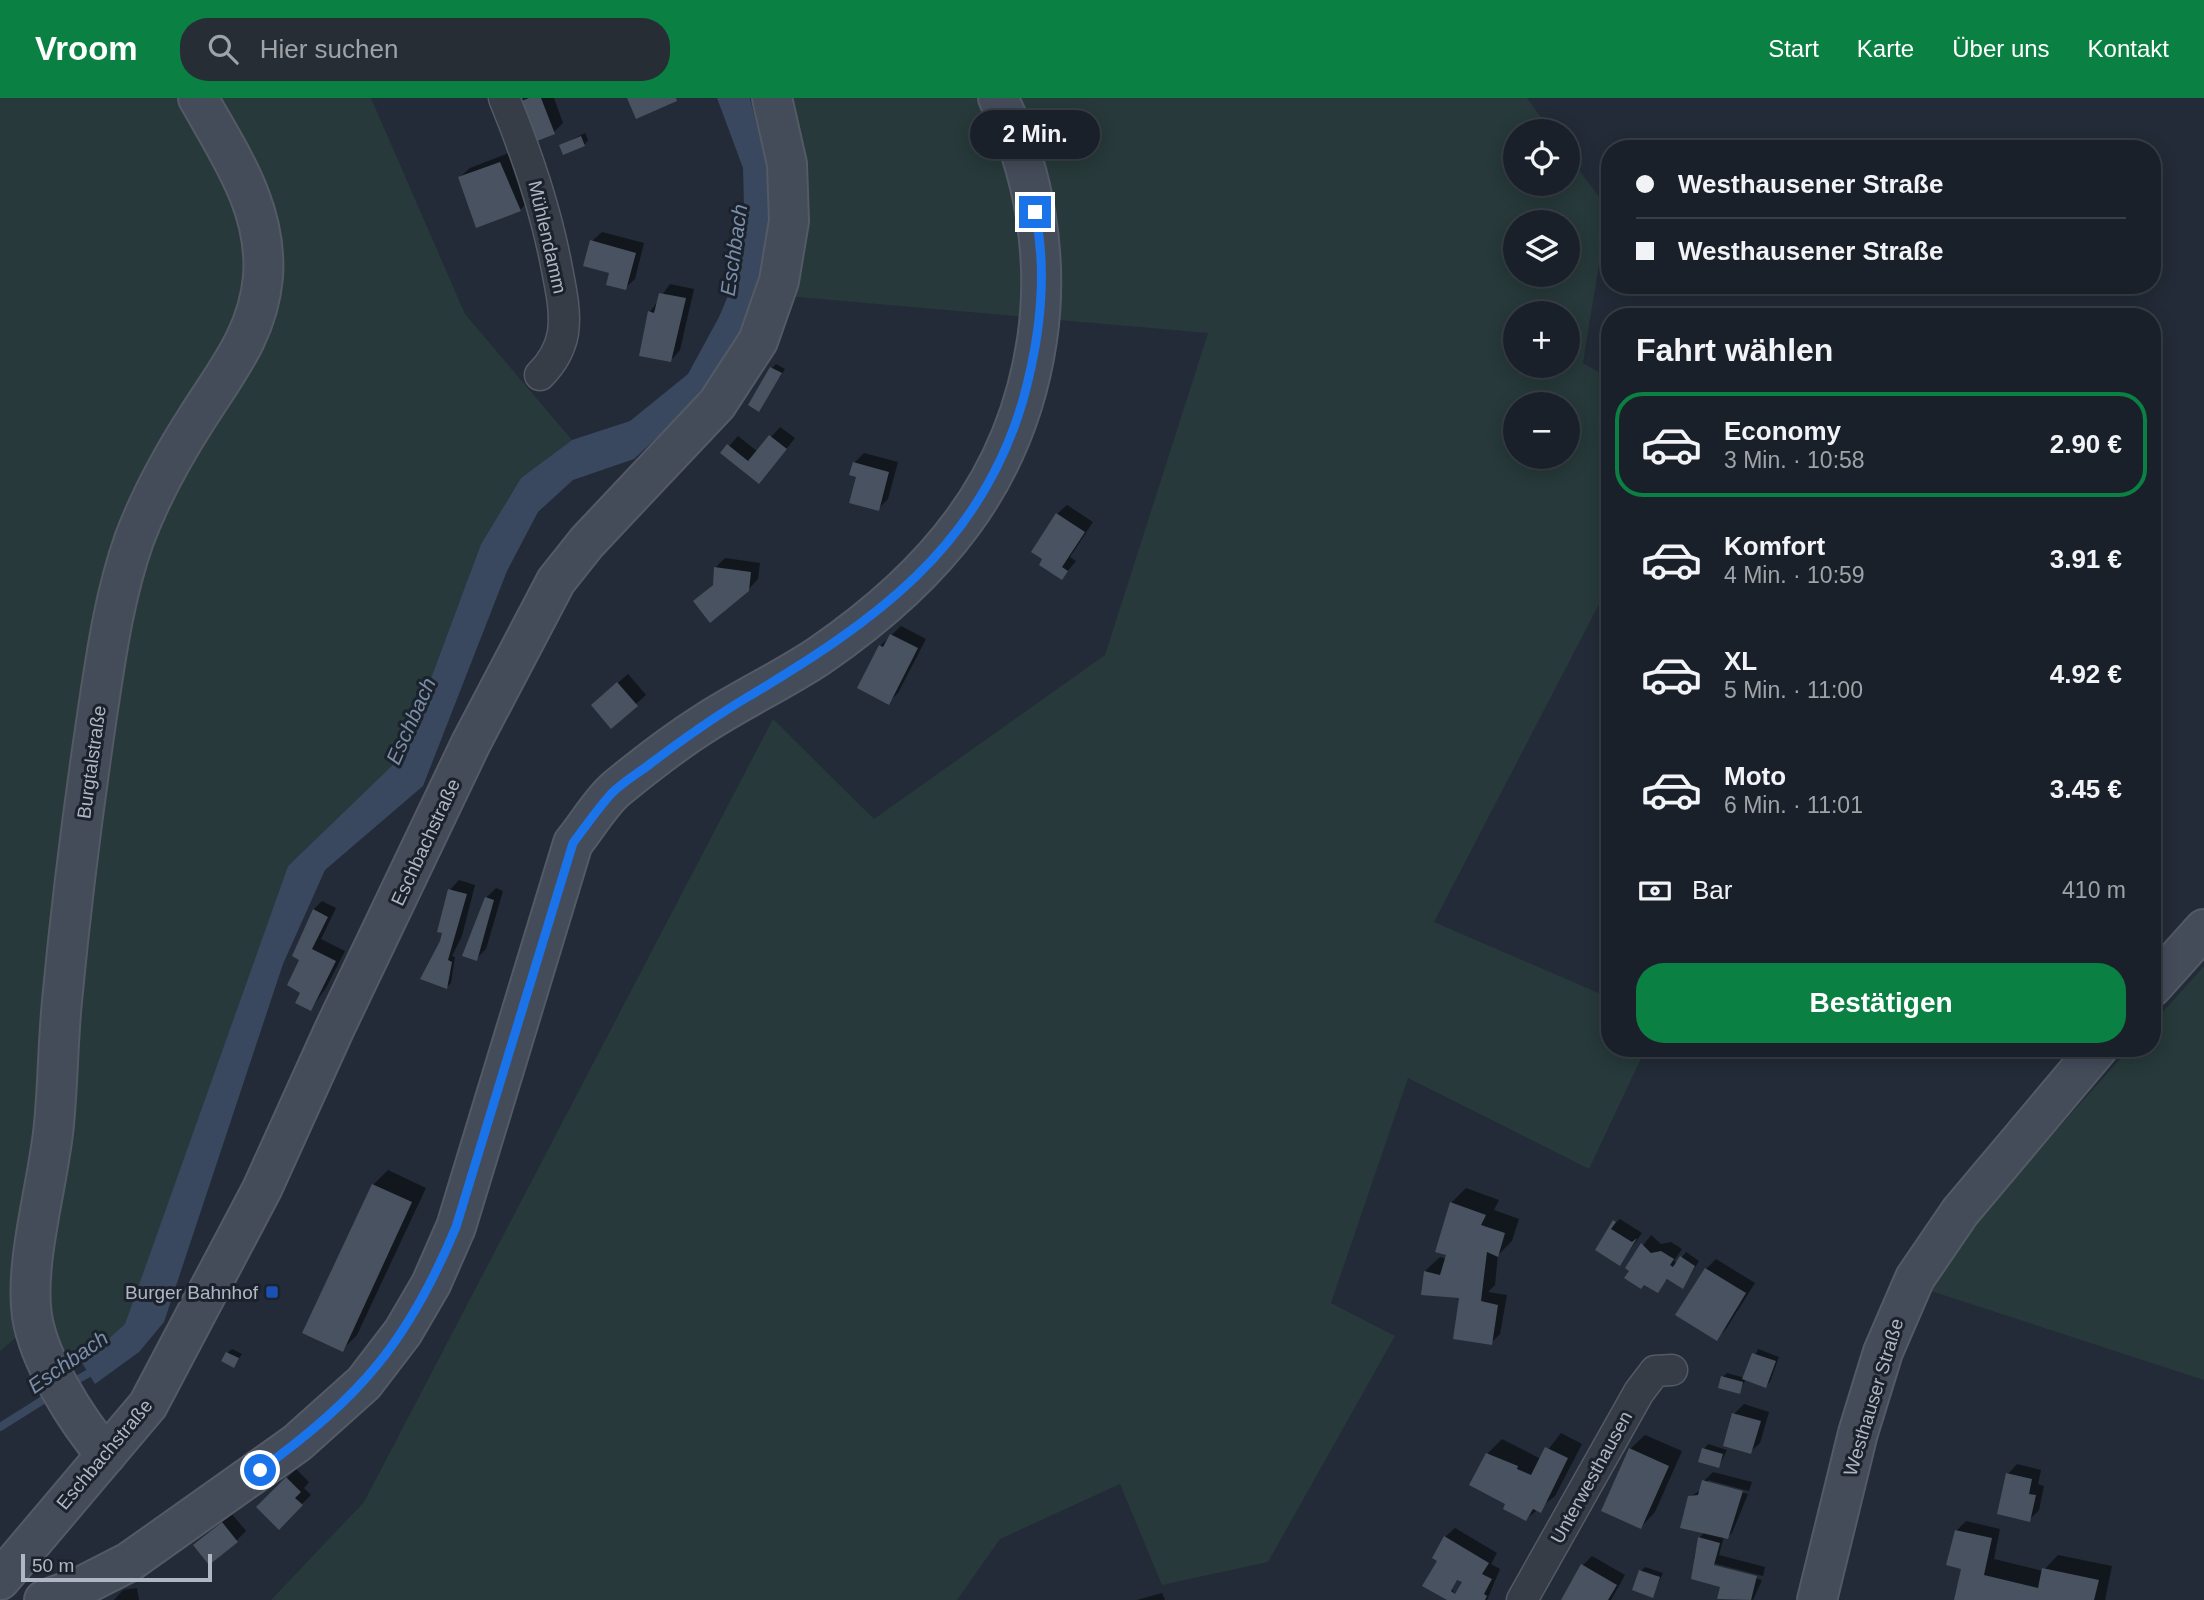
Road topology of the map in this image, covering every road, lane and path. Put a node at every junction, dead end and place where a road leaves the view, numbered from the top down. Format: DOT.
graph roads {
  1 [pos="198,98"];
  2 [pos="504,98"];
  3 [pos="772,98"];
  4 [pos="998,98"];
  5 [pos="540,375"];
  6 [pos="2204,929"];
  7 [pos="2161,977"];
  8 [pos="2090,1057"];
  9 [pos="1672,1370"];
  10 [pos="106,1455"];
  11 [pos="0,1580"];
  12 [pos="44,1600"];
  13 [pos="1522,1600"];
  14 [pos="1817,1600"];
  1 -- 10 [label="main road, Burgtalstraße"];
  2 -- 5 [label="street, Mühlendamm"];
  3 -- 10 [label="main road, Eschbachstraße"];
  4 -- 12 [label="main road"];
  6 -- 7 [label="main road"];
  8 -- 14 [label="main road, Westhauser Straße"];
  9 -- 13 [label="street, Unterwesthausen"];
  10 -- 11 [label="main road, Eschbachstraße"];
}
